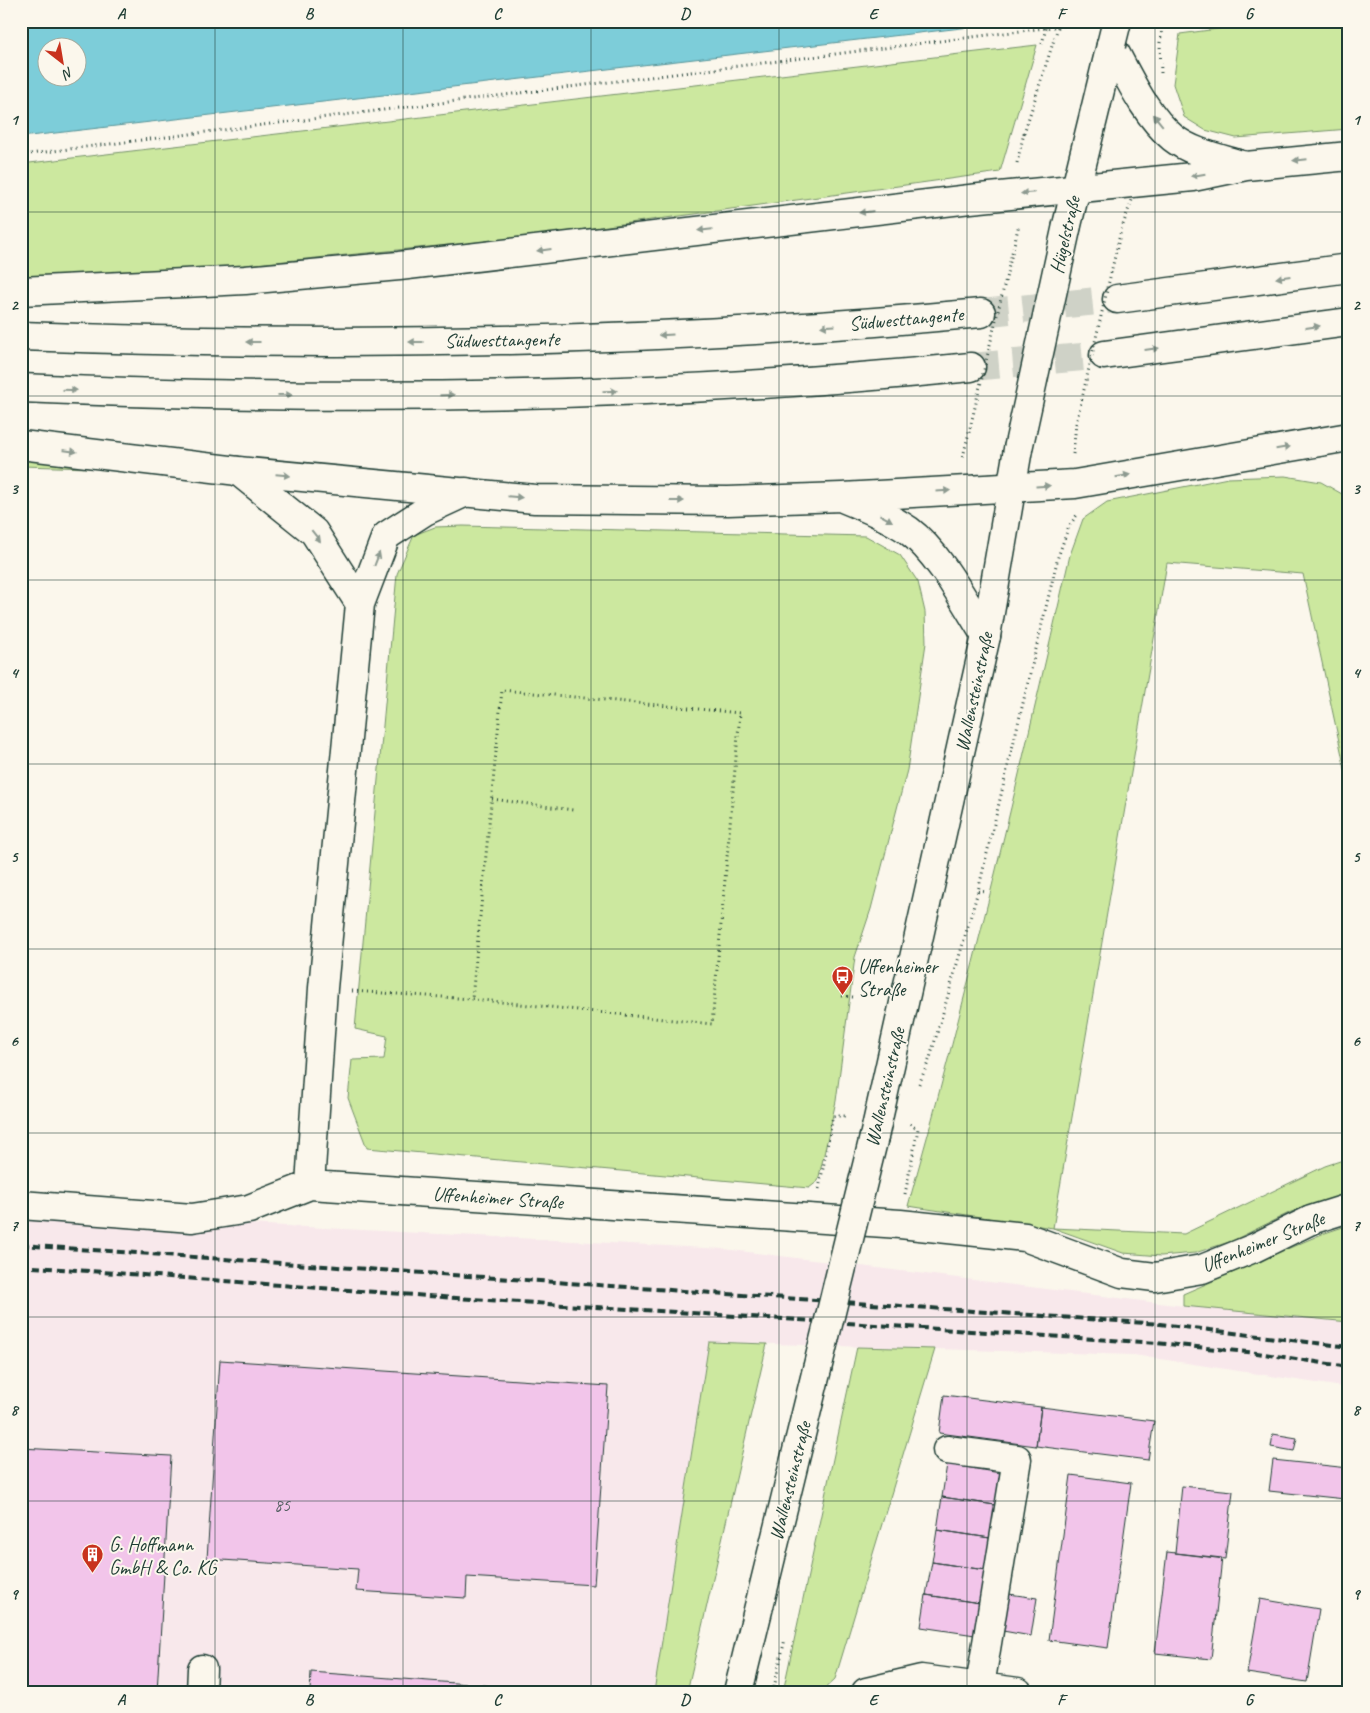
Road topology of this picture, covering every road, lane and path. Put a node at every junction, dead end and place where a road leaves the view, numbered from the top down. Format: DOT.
graph roads {
  1 [pos="1060,21"];
  2 [pos="1163,21"];
  3 [pos="1046,28"];
  4 [pos="1107,30"];
  5 [pos="1042,44"];
  6 [pos="1161,73"];
  7 [pos="1024,133"];
  8 [pos="21,155"];
  9 [pos="1349,156"];
  10 [pos="1246,166"];
  11 [pos="1076,188"];
  12 [pos="1132,200"];
  13 [pos="1019,224"];
  14 [pos="1349,268"];
  15 [pos="21,291"];
  16 [pos="1117,299"];
  17 [pos="981,313"];
  18 [pos="1349,322"];
  19 [pos="21,336"];
  20 [pos="1104,355"];
  21 [pos="972,367"];
  22 [pos="21,388"];
  23 [pos="1349,437"];
  24 [pos="21,445"];
  25 [pos="1018,449"];
  26 [pos="1073,454"];
  27 [pos="964,457"];
  28 [pos="238,471"];
  29 [pos="1011,488"];
  30 [pos="466,492"];
  31 [pos="842,497"];
  32 [pos="1079,512"];
  33 [pos="360,604"];
  34 [pos="986,636"];
  35 [pos="492,799"];
  36 [pos="573,810"];
  37 [pos="978,891"];
  38 [pos="987,892"];
  39 [pos="323,988"];
  40 [pos="842,996"];
  41 [pos="853,998"];
  42 [pos="472,999"];
  43 [pos="918,1085"];
  44 [pos="848,1116"];
  45 [pos="903,1121"];
  46 [pos="310,1185"];
  47 [pos="21,1205"];
  48 [pos="1349,1208"];
  49 [pos="813,1219"];
  50 [pos="900,1224"];
  51 [pos="947,1450"];
  52 [pos="920,1685"];
  53 [pos="980,1686"];
  54 [pos="738,1692"];
  55 [pos="866,1692"];
  56 [pos="1018,1692"];
  1 -- 7 [label="path, bridge"];
  2 -- 6 [label="path, bridge"];
  3 -- 4 [label="path"];
  3 -- 5 [label="path"];
  3 -- 8 [label="path"];
  10 -- 4 [label="main road, one-way"];
  4 -- 11 [label="main road, Hügelstraße"];
  9 -- 10 [label="main road, one-way"];
  10 -- 11 [label="main road, one-way"];
  11 -- 15 [label="main road, one-way"];
  11 -- 25 [label="main road, Hügelstraße, bridge"];
  12 -- 26 [label="path, bridge"];
  13 -- 27 [label="path, bridge"];
  14 -- 16 [label="main road, one-way"];
  17 -- 19 [label="main road, Südwesttangente, one-way"];
  20 -- 18 [label="main road, one-way"];
  22 -- 21 [label="main road, one-way"];
  29 -- 23 [label="main road, one-way"];
  24 -- 28 [label="main road, one-way"];
  25 -- 29 [label="main road, Wallensteinstraße"];
  28 -- 30 [label="main road, one-way"];
  28 -- 33 [label="main road, one-way"];
  31 -- 29 [label="main road, one-way"];
  29 -- 34 [label="main road, Wallensteinstraße"];
  30 -- 31 [label="main road, one-way"];
  33 -- 30 [label="main road, one-way"];
  31 -- 34 [label="main road, one-way"];
  32 -- 37 [label="path"];
  33 -- 39 [label="main road"];
  34 -- 54 [label="main road, Wallensteinstraße, bridge"];
  35 -- 36 [label="path"];
  35 -- 42 [label="path"];
  35 -- 42 [label="path"];
  37 -- 38 [label="path"];
  37 -- 43 [label="path"];
  39 -- 42 [label="path"];
  39 -- 46 [label="main road"];
  40 -- 41 [label="path"];
  44 -- 49 [label="path"];
  45 -- 50 [label="path"];
  46 -- 47 [label="main road, Uffenheimer Straße"];
  46 -- 49 [label="main road, Uffenheimer Straße"];
  48 -- 50 [label="main road, Uffenheimer Straße"];
  49 -- 50 [label="main road, Uffenheimer Straße"];
  51 -- 53 [label="main road"];
  52 -- 53 [label="main road"];
  52 -- 55 [label="main road"];
  53 -- 56 [label="main road"];
}
